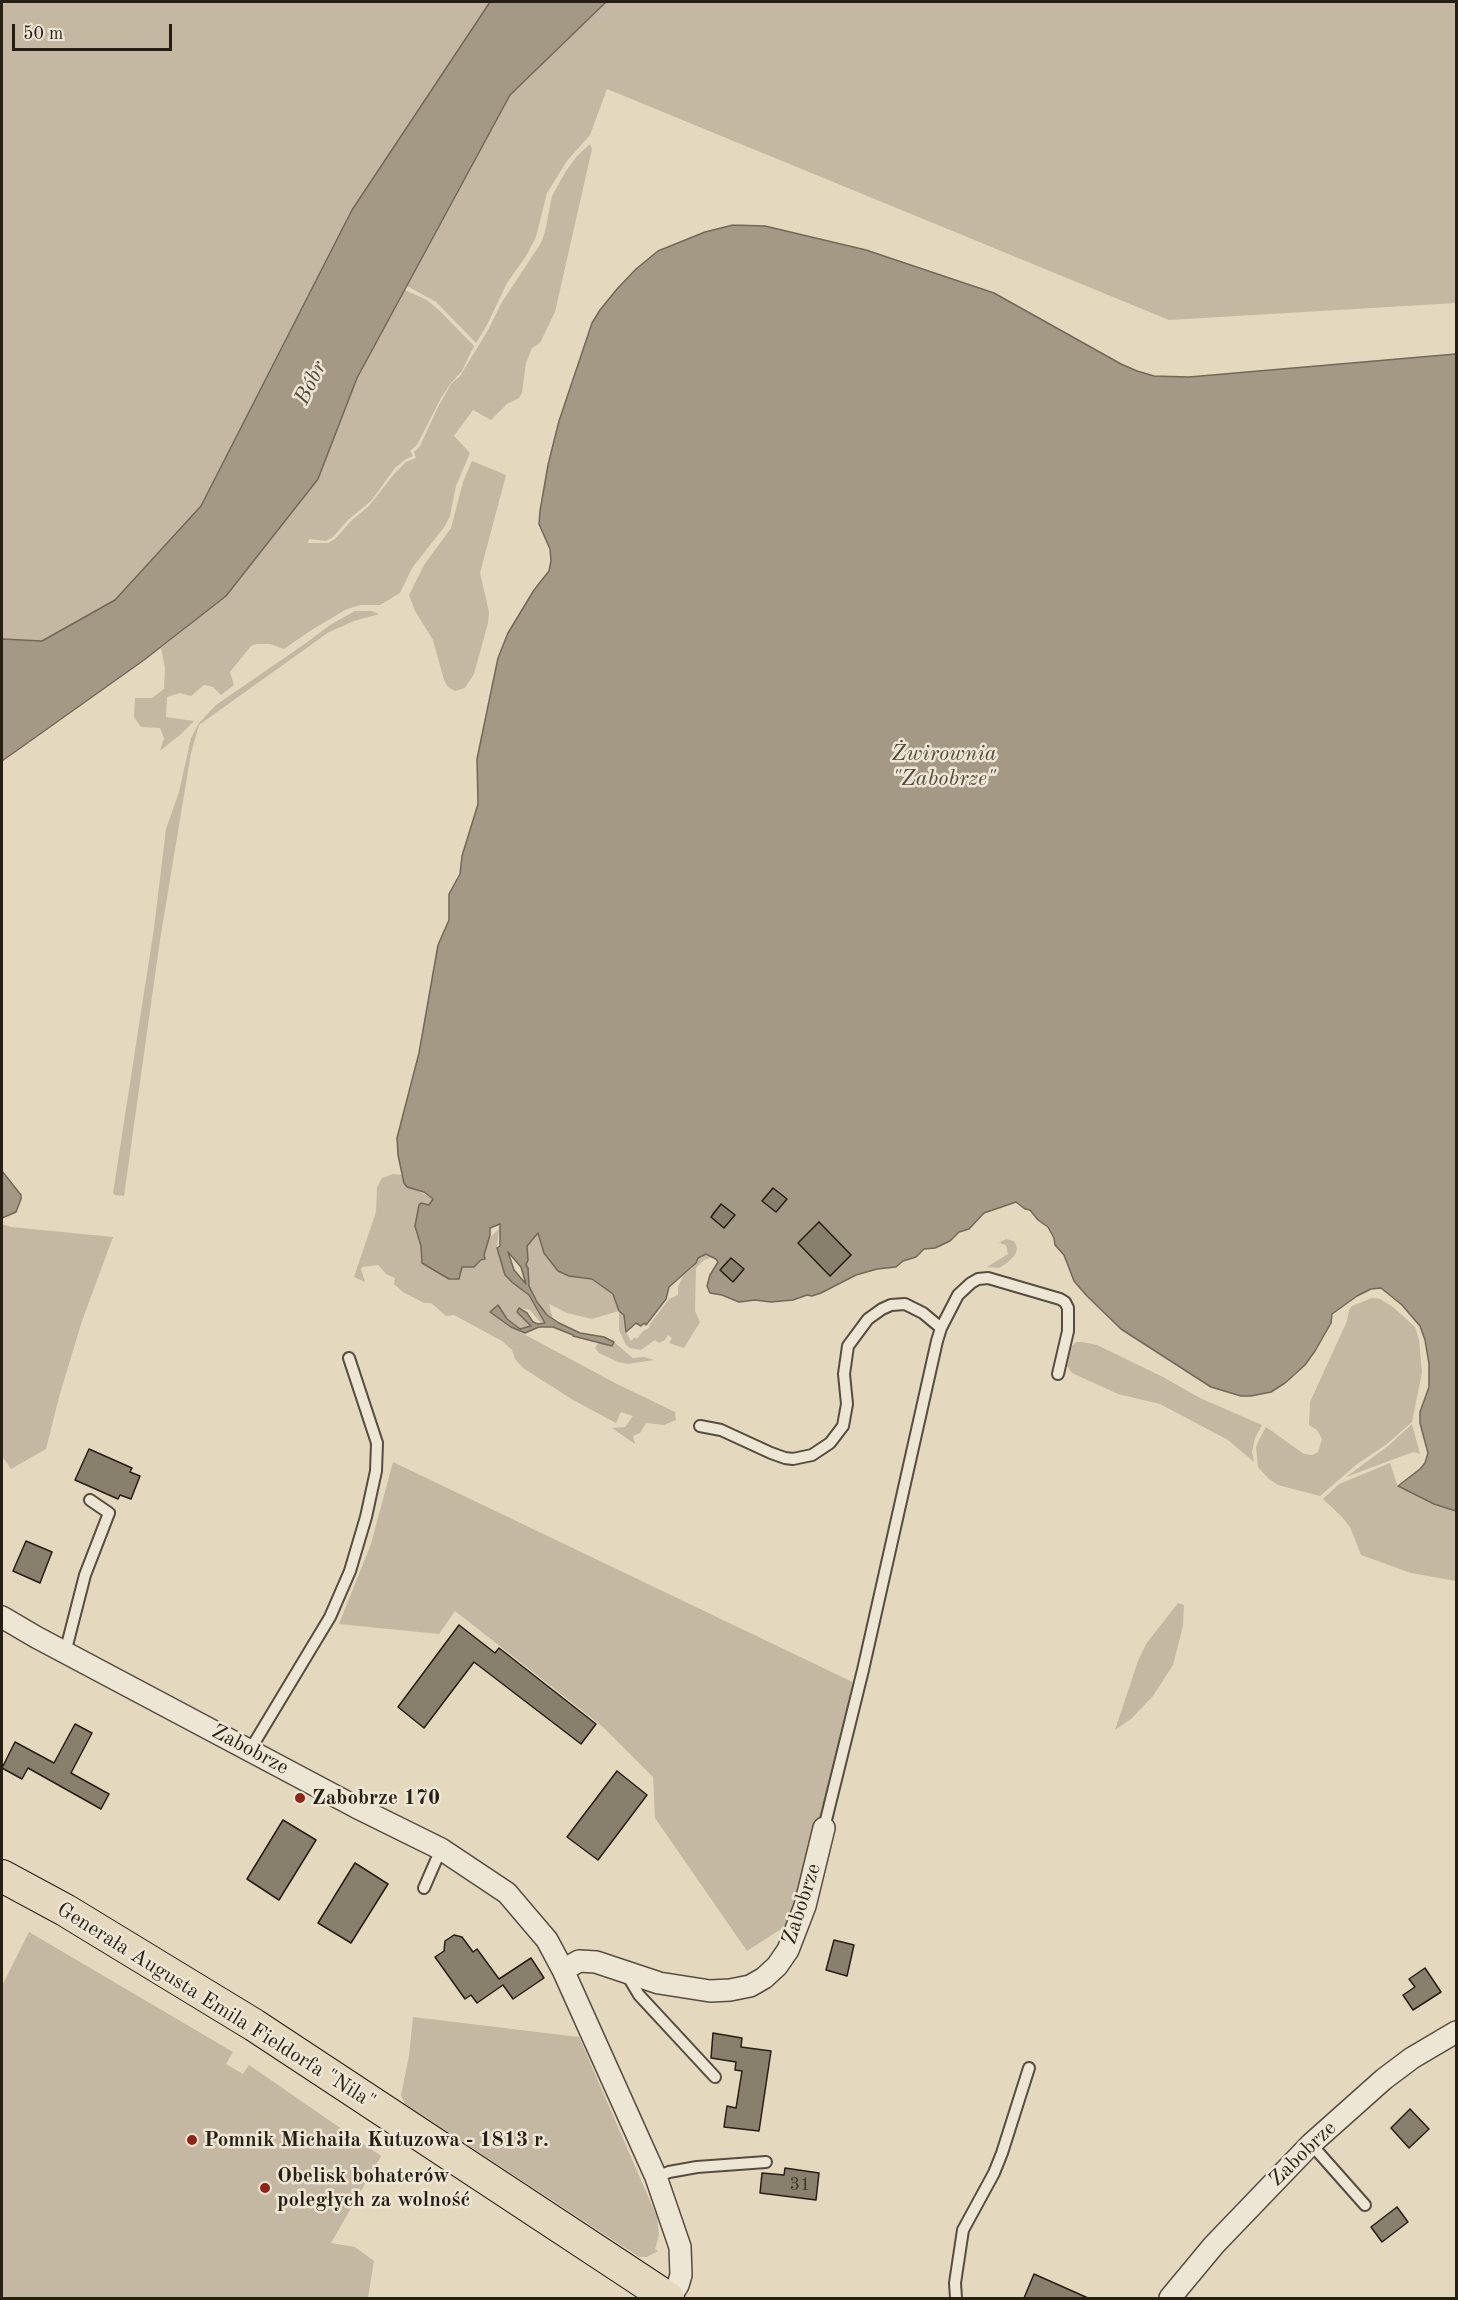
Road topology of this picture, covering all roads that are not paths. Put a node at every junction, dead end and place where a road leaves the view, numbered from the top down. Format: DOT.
graph roads {
  1 [pos="941,1328"];
  2 [pos="349,1358"];
  3 [pos="1058,1374"];
  4 [pos="700,1426"];
  5 [pos="90,1500"];
  6 [pos="2,1617"];
  7 [pos="65,1653"];
  8 [pos="250,1750"];
  9 [pos="824,1828"];
  10 [pos="441,1849"];
  11 [pos="2,1876"];
  12 [pos="424,1888"];
  13 [pos="563,1970"];
  14 [pos="626,1973"];
  15 [pos="1456,2032"];
  16 [pos="1029,2068"];
  17 [pos="715,2077"];
  18 [pos="1311,2144"];
  19 [pos="766,2162"];
  20 [pos="656,2177"];
  21 [pos="1365,2205"];
  22 [pos="669,2298"];
  23 [pos="956,2298"];
  24 [pos="1170,2298"];
  1 -- 3 [label="lane"];
  1 -- 4 [label="lane"];
  1 -- 9 [label="lane"];
  2 -- 8 [label="lane"];
  5 -- 7 [label="lane"];
  6 -- 7 [label="street, Zabobrze"];
  7 -- 8 [label="street, Zabobrze"];
  8 -- 10 [label="street, Zabobrze"];
  9 -- 14 [label="street, Zabobrze"];
  10 -- 12 [label="lane"];
  10 -- 13 [label="street, Zabobrze"];
  11 -- 22 [label="main road, Generała Augusta Emila Fieldorfa \"Nila\""];
  13 -- 14 [label="street, Zabobrze"];
  13 -- 20 [label="street, Zabobrze"];
  14 -- 17 [label="lane"];
  15 -- 18 [label="street, Zabobrze"];
  16 -- 23 [label="lane"];
  18 -- 21 [label="lane"];
  18 -- 24 [label="street, Zabobrze"];
  19 -- 20 [label="lane"];
  20 -- 22 [label="street, Zabobrze"];
}
